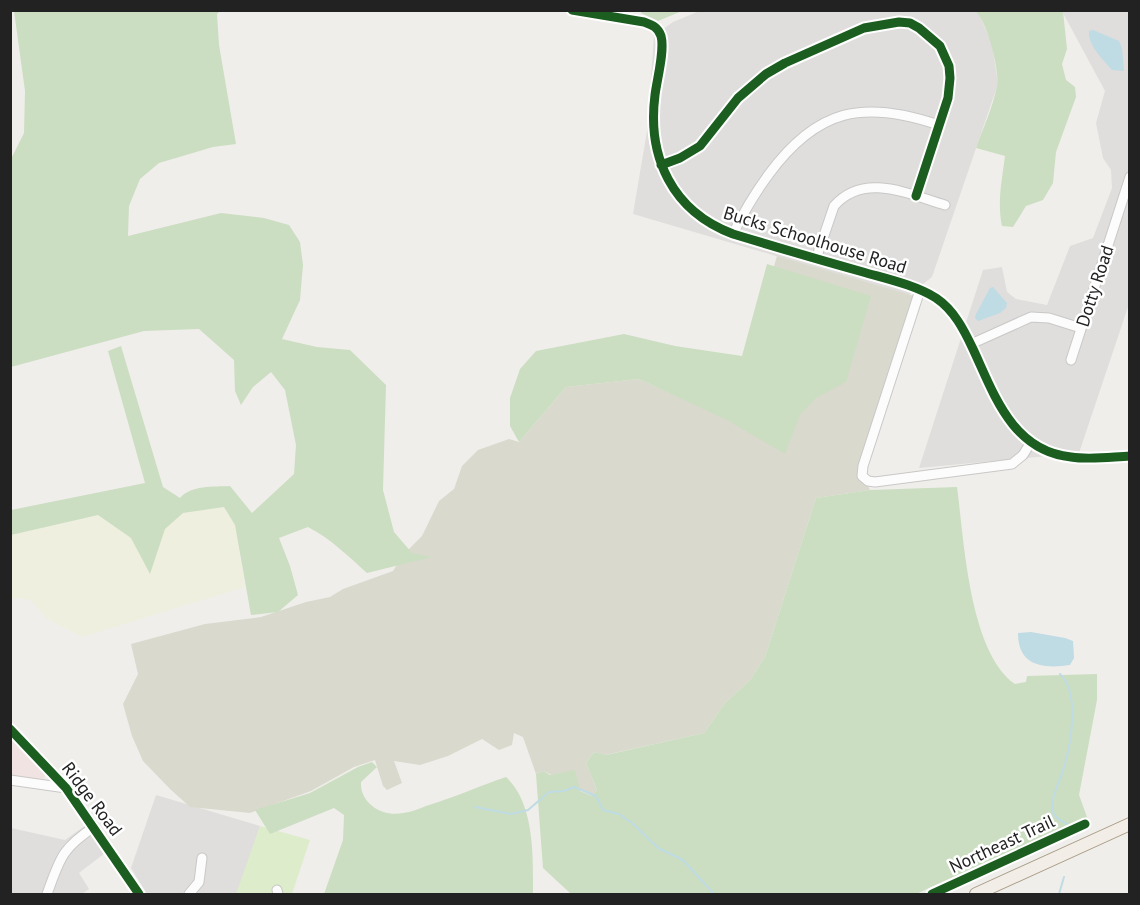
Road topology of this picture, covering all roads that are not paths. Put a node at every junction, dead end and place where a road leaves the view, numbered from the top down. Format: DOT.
graph roads {
  1 [pos="572,10"];
  2 [pos="616,14"];
  3 [pos="939,125"];
  4 [pos="661,165"];
  5 [pos="1130,177"];
  6 [pos="916,196"];
  7 [pos="945,205"];
  8 [pos="733,234"];
  9 [pos="816,259"];
  10 [pos="920,290"];
  11 [pos="1081,328"];
  12 [pos="971,344"];
  13 [pos="1071,360"];
  14 [pos="1031,442"];
  15 [pos="1130,456"];
  16 [pos="10,729"];
  17 [pos="10,780"];
  18 [pos="66,788"];
  19 [pos="1130,824"];
  20 [pos="94,827"];
  21 [pos="202,858"];
  22 [pos="47,894"];
  23 [pos="139,894"];
  24 [pos="189,894"];
  25 [pos="976,894"];
  1 -- 2 [label="street, Bucks Schoolhouse Road"];
  2 -- 4 [label="street, Bucks Schoolhouse Road"];
  3 -- 4 [label="street"];
  3 -- 6 [label="street"];
  3 -- 8 [label="street"];
  4 -- 8 [label="street, Bucks Schoolhouse Road"];
  5 -- 11 [label="street, Dotty Road"];
  6 -- 7 [label="street"];
  6 -- 9 [label="street"];
  8 -- 9 [label="street, Bucks Schoolhouse Road"];
  9 -- 10 [label="street, Bucks Schoolhouse Road"];
  10 -- 12 [label="street, Bucks Schoolhouse Road"];
  10 -- 14 [label="street, Bucks Schoolhouse Road"];
  11 -- 12 [label="street"];
  11 -- 13 [label="street, Dotty Road"];
  12 -- 14 [label="street, Bucks Schoolhouse Road"];
  14 -- 15 [label="street, Bucks Schoolhouse Road"];
  16 -- 18 [label="street, Ridge Road"];
  17 -- 18 [label="street"];
  18 -- 20 [label="street, Ridge Road"];
  19 -- 25 [label="main road"];
  20 -- 22 [label="street"];
  20 -- 23 [label="street, Ridge Road"];
  21 -- 24 [label="street"];
}
